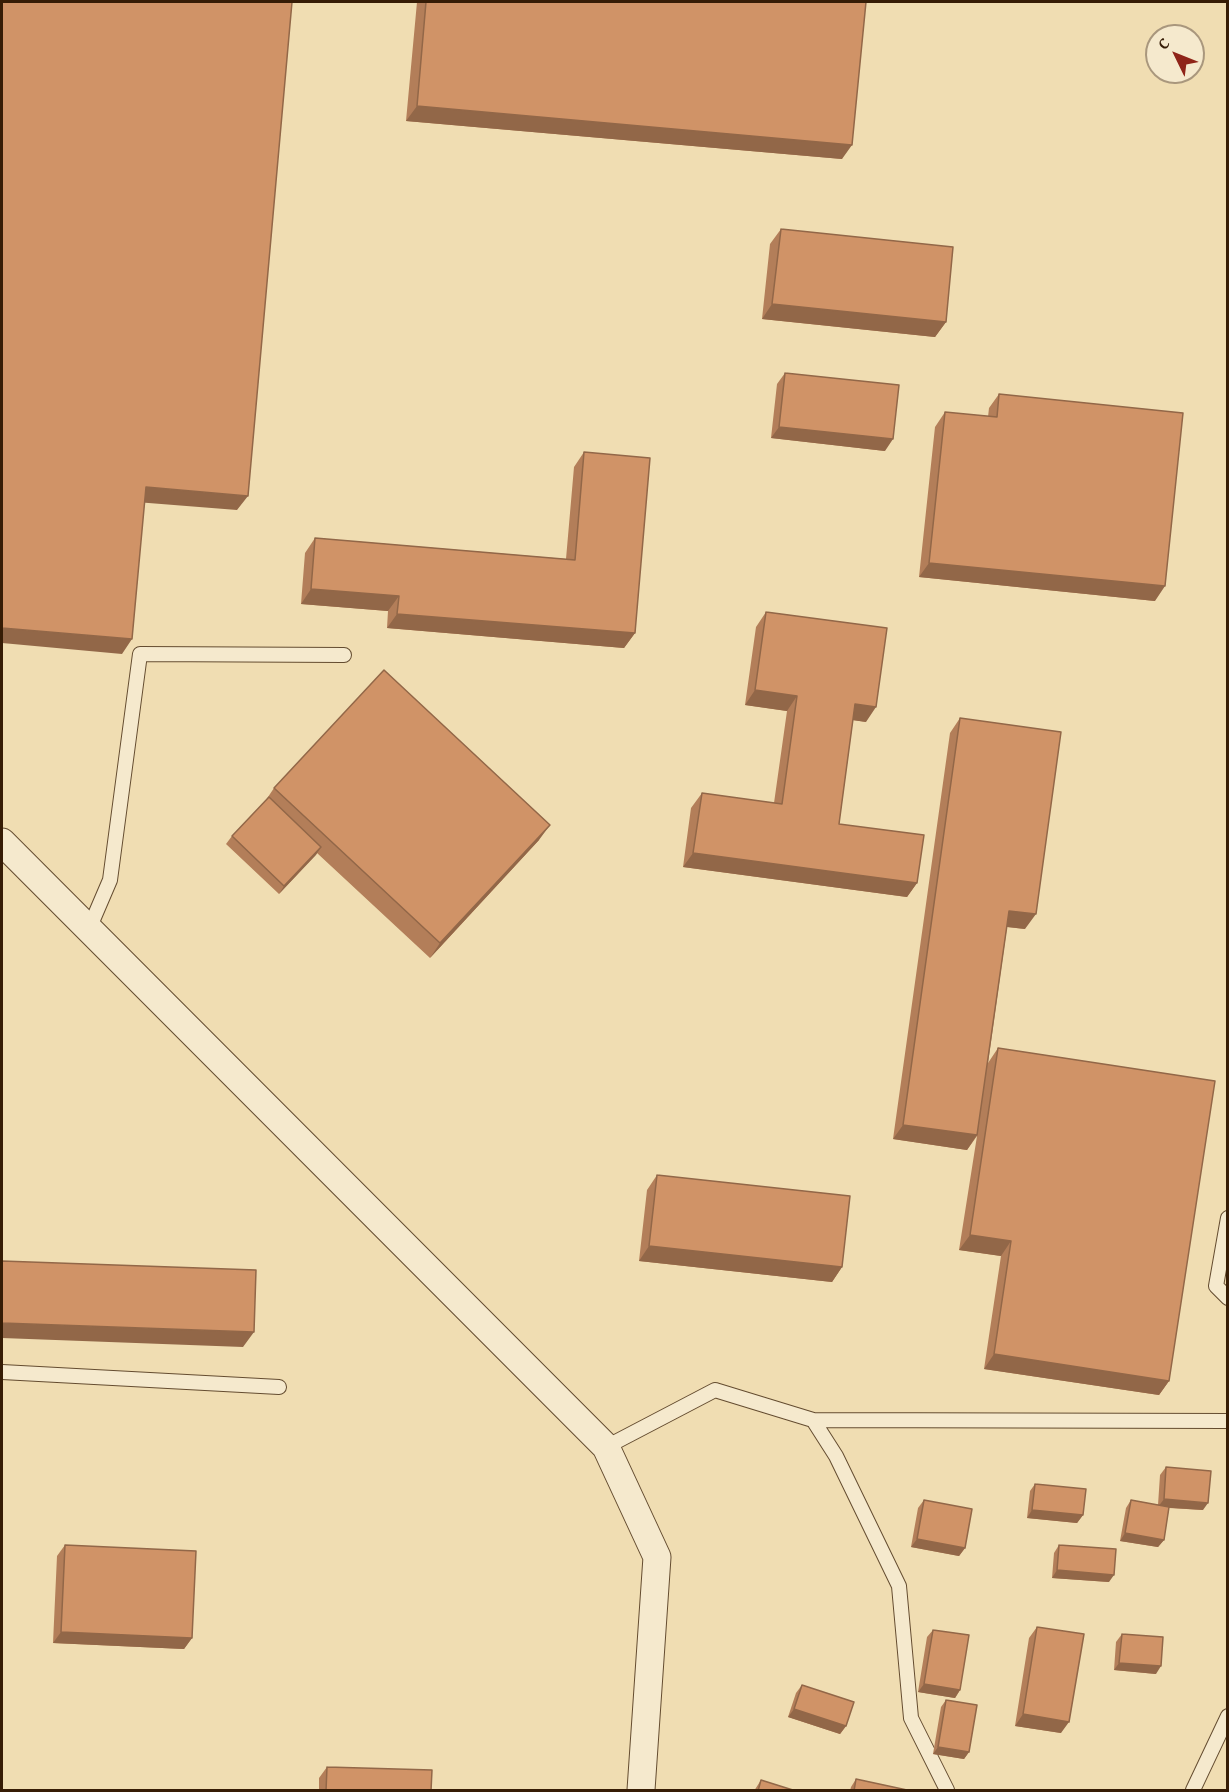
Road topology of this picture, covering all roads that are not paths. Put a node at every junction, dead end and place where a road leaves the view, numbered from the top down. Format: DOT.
graph roads {
  1 [pos="344,655"];
  2 [pos="2,842"];
  3 [pos="89,929"];
  4 [pos="1227,1218"];
  5 [pos="1227,1298"];
  6 [pos="2,1372"];
  7 [pos="279,1387"];
  8 [pos="813,1420"];
  9 [pos="1227,1421"];
  10 [pos="606,1447"];
  11 [pos="1227,1716"];
  12 [pos="641,1791"];
  13 [pos="947,1791"];
  14 [pos="1193,1791"];
  1 -- 3 [label="lane"];
  2 -- 3 [label="street"];
  3 -- 10 [label="street"];
  4 -- 5 [label="lane"];
  6 -- 7 [label="lane"];
  8 -- 9 [label="lane"];
  8 -- 10 [label="lane"];
  8 -- 13 [label="lane"];
  10 -- 12 [label="street"];
  11 -- 14 [label="lane"];
}
